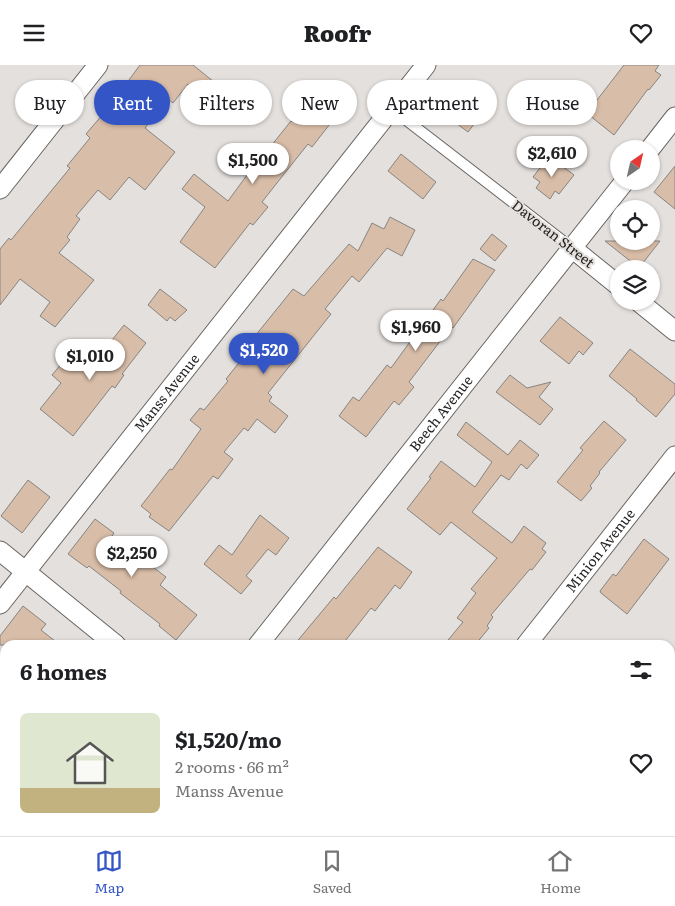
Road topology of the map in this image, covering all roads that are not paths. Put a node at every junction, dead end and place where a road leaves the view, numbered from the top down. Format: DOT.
graph roads {
  1 [pos="98,65"];
  2 [pos="426,65"];
  3 [pos="414,80"];
  4 [pos="675,117"];
  5 [pos="379,125"];
  6 [pos="413,125"];
  7 [pos="657,140"];
  8 [pos="0,189"];
  9 [pos="617,190"];
  10 [pos="572,248"];
  11 [pos="610,279"];
  12 [pos="649,310"];
  13 [pos="675,331"];
  14 [pos="675,456"];
  15 [pos="0,551"];
  16 [pos="25,571"];
  17 [pos="0,604"];
  18 [pos="110,640"];
  19 [pos="262,640"];
  20 [pos="530,640"];
  1 -- 8 [label="street"];
  2 -- 3 [label="street, Manss Avenue"];
  4 -- 7 [label="street"];
  5 -- 16 [label="street, Manss Avenue"];
  6 -- 10 [label="lane, Davoran Street"];
  9 -- 10 [label="street, Beech Avenue"];
  10 -- 11 [label="street, Davoran Street"];
  10 -- 19 [label="street, Beech Avenue"];
  12 -- 13 [label="street"];
  14 -- 20 [label="street, Minion Avenue"];
  15 -- 16 [label="street"];
  16 -- 17 [label="street, Manss Avenue"];
  16 -- 18 [label="street"];
}
